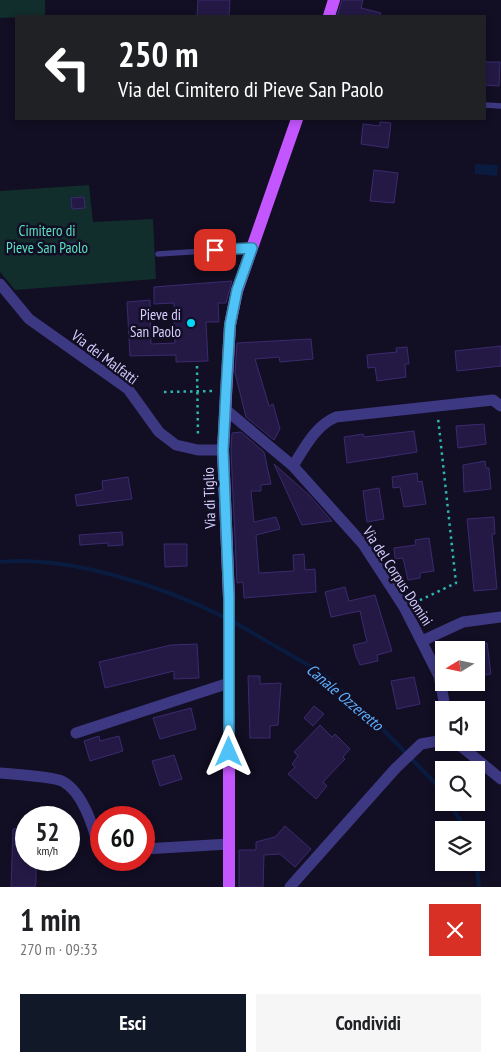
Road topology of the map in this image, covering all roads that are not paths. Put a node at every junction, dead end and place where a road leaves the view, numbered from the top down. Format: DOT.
graph roads {
  1 [pos="334,0"];
  2 [pos="329,15"];
  3 [pos="486,105"];
  4 [pos="501,106"];
  5 [pos="297,120"];
  6 [pos="252,248"];
  7 [pos="158,254"];
  8 [pos="0,284"];
  9 [pos="501,406"];
  10 [pos="225,409"];
  11 [pos="223,450"];
  12 [pos="292,466"];
  13 [pos="501,617"];
  14 [pos="422,641"];
  15 [pos="228,683"];
  16 [pos="442,701"];
  17 [pos="76,733"];
  18 [pos="435,742"];
  19 [pos="467,751"];
  20 [pos="0,773"];
  21 [pos="501,778"];
  22 [pos="90,817"];
  23 [pos="229,844"];
  24 [pos="155,848"];
  25 [pos="229,887"];
  26 [pos="290,887"];
  1 -- 2 [label="main road"];
  3 -- 4 [label="lane"];
  5 -- 6 [label="main road, Via di Tiglio"];
  6 -- 7 [label="lane"];
  6 -- 10 [label="main road, Via di Tiglio"];
  8 -- 11 [label="street, Via dei Malfatti"];
  9 -- 12 [label="street"];
  10 -- 11 [label="main road, Via di Tiglio"];
  10 -- 12 [label="street, Via del Corpus Domini"];
  11 -- 15 [label="main road, Via di Tiglio"];
  12 -- 14 [label="street, Via del Corpus Domini"];
  13 -- 14 [label="street"];
  14 -- 16 [label="street, Via del Corpus Domini"];
  15 -- 17 [label="street"];
  15 -- 23 [label="main road, Via di Tiglio"];
  18 -- 26 [label="street, Via del Corpus Domini"];
  19 -- 21 [label="street"];
  20 -- 22 [label="street"];
  23 -- 24 [label="street"];
  23 -- 25 [label="main road, Via di Tiglio"];
}
